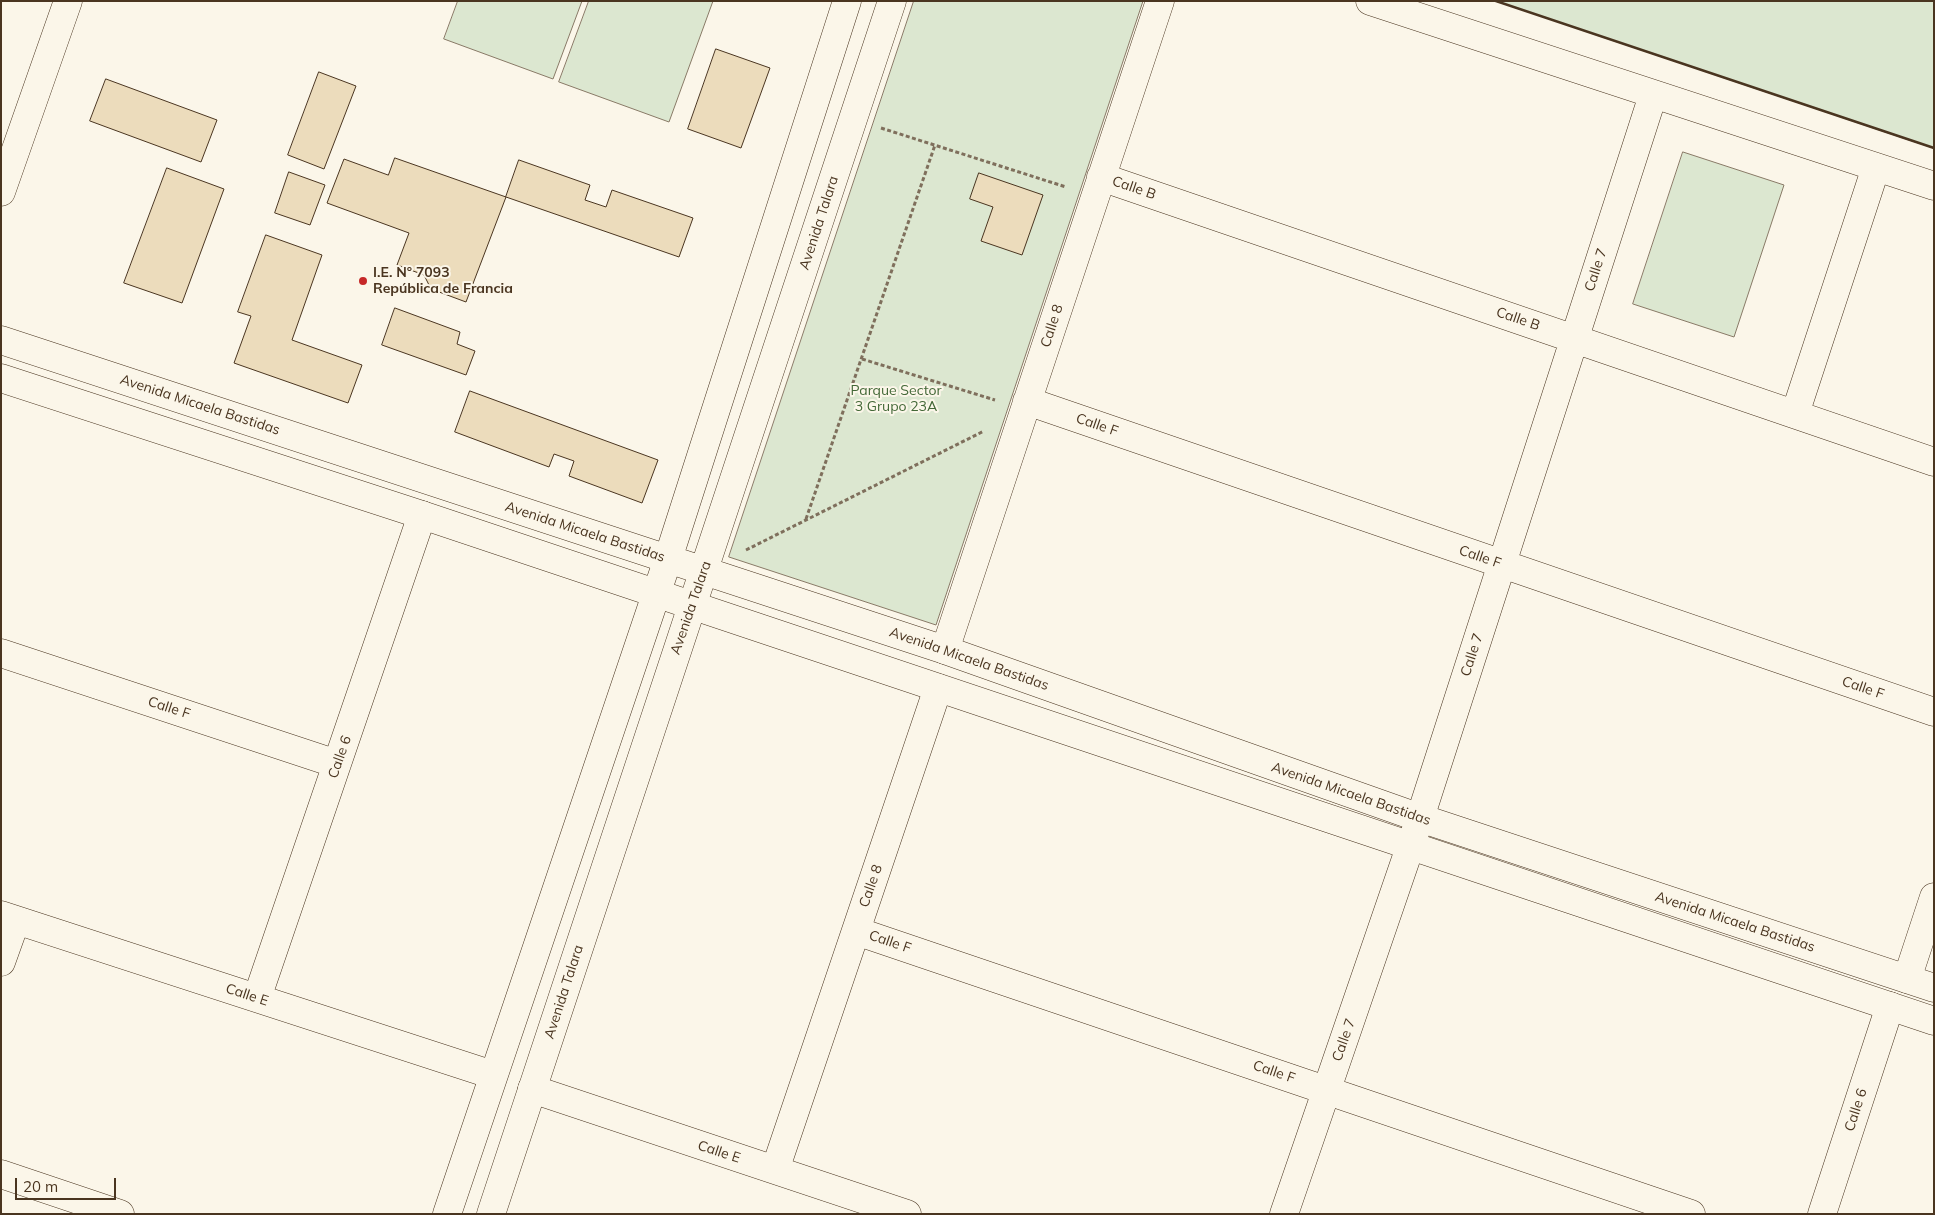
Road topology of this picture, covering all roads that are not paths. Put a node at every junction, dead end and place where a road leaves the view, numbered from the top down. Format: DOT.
graph roads {
  1 [pos="68,1"];
  2 [pos="847,1"];
  3 [pos="892,1"];
  4 [pos="1160,1"];
  5 [pos="1370,1"];
  6 [pos="1653,95"];
  7 [pos="14,123"];
  8 [pos="1876,167"];
  9 [pos="1934,186"];
  10 [pos="1098,187"];
  11 [pos="1,192"];
  12 [pos="1574,339"];
  13 [pos="1,340"];
  14 [pos="1,378"];
  15 [pos="1026,405"];
  16 [pos="1795,414"];
  17 [pos="1934,462"];
  18 [pos="422,515"];
  19 [pos="668,559"];
  20 [pos="1502,564"];
  21 [pos="704,571"];
  22 [pos="656,595"];
  23 [pos="692,607"];
  24 [pos="945,650"];
  25 [pos="1,653"];
  26 [pos="938,688"];
  27 [pos="1934,712"];
  28 [pos="337,764"];
  29 [pos="1420,818"];
  30 [pos="1410,845"];
  31 [pos="1934,897"];
  32 [pos="9,917"];
  33 [pos="856,931"];
  34 [pos="1,962"];
  35 [pos="1907,980"];
  36 [pos="1934,988"];
  37 [pos="257,998"];
  38 [pos="1890,1006"];
  39 [pos="1934,1021"];
  40 [pos="493,1075"];
  41 [pos="532,1090"];
  42 [pos="1326,1090"];
  43 [pos="775,1170"];
  44 [pos="1,1174"];
  45 [pos="120,1214"];
  46 [pos="447,1214"];
  47 [pos="491,1214"];
  48 [pos="907,1214"];
  49 [pos="1284,1214"];
  50 [pos="1691,1214"];
  51 [pos="1822,1214"];
  1 -- 7 [label="street"];
  2 -- 19 [label="street"];
  3 -- 21 [label="street, Avenida Talara"];
  4 -- 10 [label="street, Calle 8"];
  5 -- 6 [label="street"];
  6 -- 8 [label="street"];
  6 -- 12 [label="street, Calle 7"];
  7 -- 11 [label="street"];
  8 -- 9 [label="street"];
  8 -- 16 [label="street"];
  10 -- 12 [label="street, Calle B"];
  10 -- 15 [label="street, Calle 8"];
  12 -- 16 [label="street, Calle B"];
  12 -- 20 [label="street, Calle 7"];
  13 -- 19 [label="street, Avenida Micaela Bastidas"];
  14 -- 18 [label="street, Avenida Micaela Bastidas"];
  15 -- 20 [label="street, Calle F"];
  15 -- 24 [label="street, Calle 8"];
  16 -- 17 [label="street, Calle B"];
  18 -- 22 [label="street, Avenida Micaela Bastidas"];
  18 -- 28 [label="street, Calle 6"];
  19 -- 21 [label="street, Avenida Micaela Bastidas"];
  19 -- 22 [label="street"];
  20 -- 27 [label="street, Calle F"];
  20 -- 29 [label="street, Calle 7"];
  21 -- 23 [label="street, Avenida Talara"];
  21 -- 24 [label="street, Avenida Micaela Bastidas"];
  22 -- 23 [label="street, Avenida Micaela Bastidas"];
  22 -- 40 [label="street"];
  23 -- 26 [label="street, Avenida Micaela Bastidas"];
  23 -- 41 [label="street, Avenida Talara"];
  24 -- 29 [label="street, Avenida Micaela Bastidas"];
  25 -- 28 [label="street, Calle F"];
  26 -- 30 [label="street, Avenida Micaela Bastidas"];
  26 -- 33 [label="street, Calle 8"];
  28 -- 37 [label="street, Calle 6"];
  29 -- 30 [label="street, Calle 7"];
  29 -- 35 [label="street, Avenida Micaela Bastidas"];
  30 -- 38 [label="street, Avenida Micaela Bastidas"];
  30 -- 42 [label="street, Calle 7"];
  31 -- 35 [label="street"];
  32 -- 34 [label="street"];
  32 -- 37 [label="street, Calle E"];
  33 -- 42 [label="street, Calle F"];
  33 -- 43 [label="street, Calle 8"];
  35 -- 36 [label="street, Avenida Micaela Bastidas"];
  37 -- 40 [label="street, Calle E"];
  38 -- 39 [label="street, Avenida Micaela Bastidas"];
  38 -- 51 [label="street, Calle 6"];
  40 -- 46 [label="street"];
  41 -- 43 [label="street, Calle E"];
  41 -- 47 [label="street, Avenida Talara"];
  42 -- 49 [label="street, Calle 7"];
  42 -- 50 [label="street, Calle F"];
  43 -- 48 [label="street, Calle E"];
  44 -- 45 [label="street"];
}
